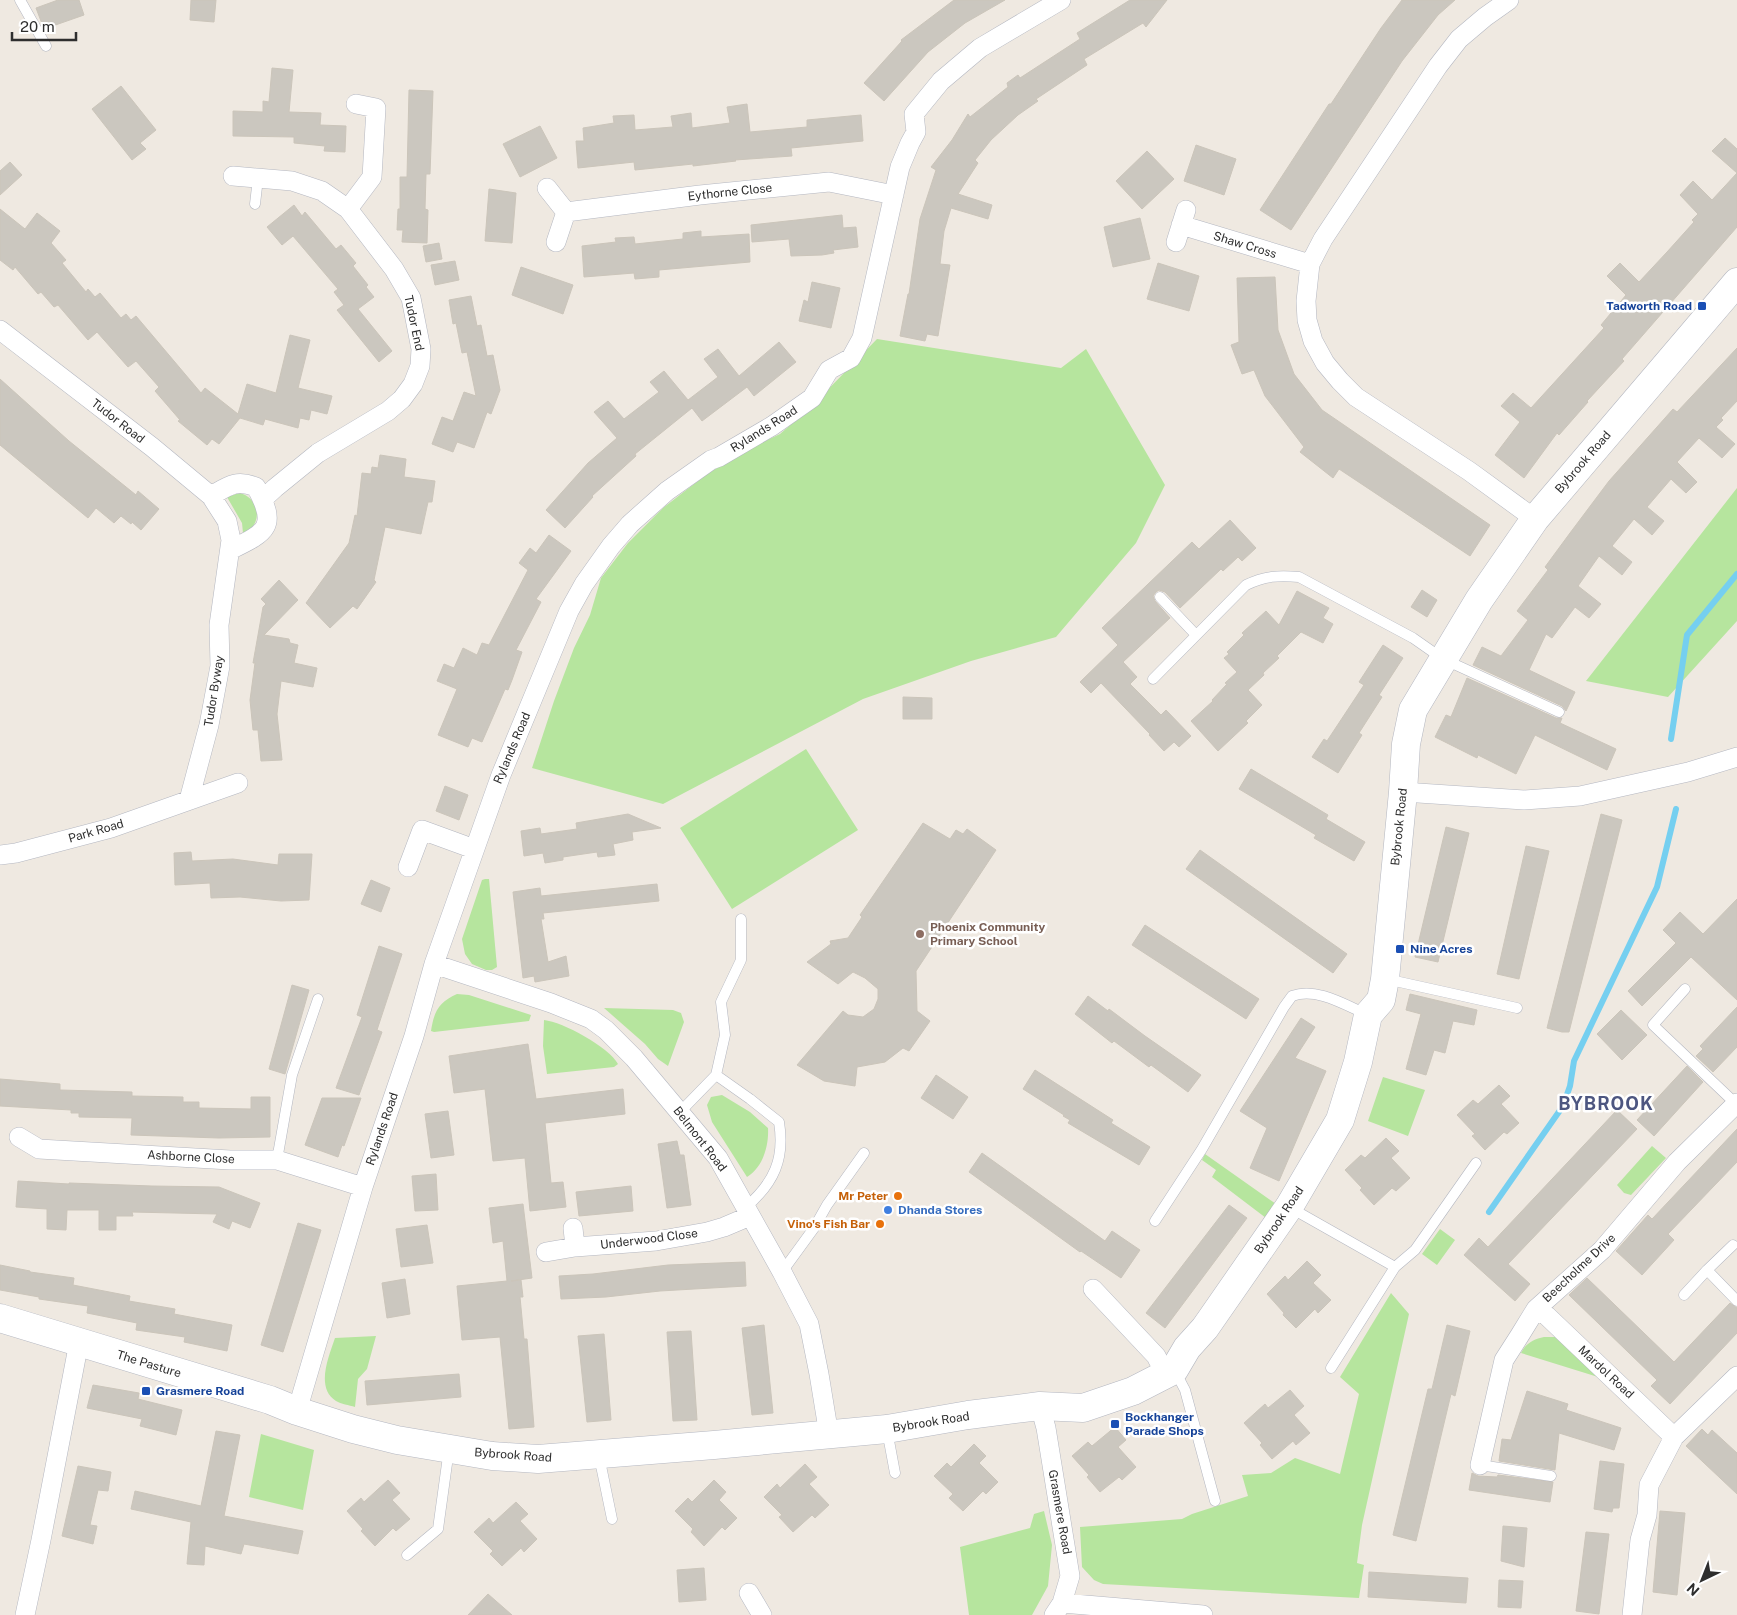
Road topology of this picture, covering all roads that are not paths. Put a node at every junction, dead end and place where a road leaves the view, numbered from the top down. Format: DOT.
graph roads {
  1 [pos="20,0"];
  2 [pos="1060,0"];
  3 [pos="1509,0"];
  4 [pos="46,46"];
  5 [pos="356,104"];
  6 [pos="233,176"];
  7 [pos="258,178"];
  8 [pos="548,188"];
  9 [pos="894,194"];
  10 [pos="256,204"];
  11 [pos="348,209"];
  12 [pos="566,212"];
  13 [pos="1181,226"];
  14 [pos="556,242"];
  15 [pos="1310,264"];
  16 [pos="1737,282"];
  17 [pos="0,330"];
  18 [pos="211,496"];
  19 [pos="263,500"];
  20 [pos="1534,519"];
  21 [pos="227,521"];
  22 [pos="230,550"];
  23 [pos="1160,597"];
  24 [pos="1196,635"];
  25 [pos="1443,659"];
  26 [pos="1152,679"];
  27 [pos="1559,712"];
  28 [pos="1737,757"];
  29 [pos="238,783"];
  30 [pos="1403,792"];
  31 [pos="189,800"];
  32 [pos="474,849"];
  33 [pos="0,855"];
  34 [pos="408,868"];
  35 [pos="741,919"];
  36 [pos="434,964"];
  37 [pos="1385,979"];
  38 [pos="1685,989"];
  39 [pos="318,999"];
  40 [pos="1517,1008"];
  41 [pos="1368,1015"];
  42 [pos="716,1075"];
  43 [pos="1736,1104"];
  44 [pos="680,1112"];
  45 [pos="19,1138"];
  46 [pos="864,1153"];
  47 [pos="277,1160"];
  48 [pos="1476,1162"];
  49 [pos="363,1187"];
  50 [pos="1289,1207"];
  51 [pos="748,1211"];
  52 [pos="1155,1221"];
  53 [pos="573,1228"];
  54 [pos="1734,1245"];
  55 [pos="575,1247"];
  56 [pos="546,1252"];
  57 [pos="1395,1267"];
  58 [pos="1707,1270"];
  59 [pos="782,1272"];
  60 [pos="1093,1289"];
  61 [pos="1684,1296"];
  62 [pos="1737,1302"];
  63 [pos="1536,1308"];
  64 [pos="0,1318"];
  65 [pos="79,1342"];
  66 [pos="1331,1368"];
  67 [pos="1170,1372"];
  68 [pos="1737,1376"];
  69 [pos="1040,1406"];
  70 [pos="297,1411"];
  71 [pos="887,1429"];
  72 [pos="829,1435"];
  73 [pos="1674,1437"];
  74 [pos="449,1449"];
  75 [pos="599,1455"];
  76 [pos="1480,1465"];
  77 [pos="895,1473"];
  78 [pos="1551,1476"];
  79 [pos="1215,1501"];
  80 [pos="612,1519"];
  81 [pos="407,1555"];
  82 [pos="749,1593"];
  83 [pos="1058,1609"];
  84 [pos="25,1615"];
  85 [pos="762,1615"];
  86 [pos="1203,1615"];
  87 [pos="1632,1615"];
  1 -- 4 [label="lane"];
  2 -- 9 [label="street, Rylands Road"];
  3 -- 15 [label="street"];
  5 -- 11 [label="street"];
  6 -- 7 [label="street, Tudor End"];
  7 -- 10 [label="lane"];
  7 -- 11 [label="street, Tudor End"];
  8 -- 12 [label="street"];
  9 -- 12 [label="street, Eythorne Close"];
  9 -- 32 [label="street, Rylands Road"];
  11 -- 19 [label="street, Tudor End"];
  12 -- 14 [label="street"];
  13 -- 15 [label="street, Shaw Cross"];
  15 -- 20 [label="street"];
  16 -- 20 [label="street, Bybrook Road"];
  17 -- 18 [label="street, Tudor Road"];
  18 -- 19 [label="street"];
  18 -- 21 [label="street, Tudor Road"];
  19 -- 22 [label="street"];
  20 -- 25 [label="street, Bybrook Road"];
  21 -- 22 [label="street, Tudor Byway"];
  22 -- 31 [label="street, Tudor Byway"];
  23 -- 24 [label="lane"];
  24 -- 25 [label="lane"];
  24 -- 26 [label="lane"];
  25 -- 27 [label="lane"];
  25 -- 30 [label="street, Bybrook Road"];
  28 -- 30 [label="street"];
  29 -- 31 [label="street, Park Road"];
  30 -- 37 [label="street, Bybrook Road"];
  31 -- 33 [label="street, Park Road"];
  32 -- 34 [label="street"];
  32 -- 36 [label="street, Rylands Road"];
  35 -- 42 [label="lane"];
  36 -- 44 [label="street, Belmont Road"];
  36 -- 49 [label="street, Rylands Road"];
  37 -- 40 [label="lane"];
  37 -- 41 [label="street, Bybrook Road"];
  38 -- 43 [label="lane"];
  39 -- 47 [label="lane"];
  41 -- 50 [label="street, Bybrook Road"];
  41 -- 52 [label="lane"];
  42 -- 44 [label="lane"];
  42 -- 51 [label="lane"];
  43 -- 63 [label="street, Beecholme Drive"];
  44 -- 51 [label="street, Belmont Road"];
  45 -- 47 [label="street, Ashborne Close"];
  46 -- 59 [label="lane"];
  47 -- 49 [label="street, Ashborne Close"];
  48 -- 57 [label="lane"];
  49 -- 70 [label="street, Rylands Road"];
  50 -- 57 [label="lane"];
  50 -- 67 [label="street, Bybrook Road"];
  51 -- 55 [label="street, Underwood Close"];
  51 -- 59 [label="street, Belmont Road"];
  53 -- 55 [label="street"];
  54 -- 58 [label="lane"];
  55 -- 56 [label="street, Underwood Close"];
  57 -- 66 [label="lane"];
  58 -- 61 [label="lane"];
  58 -- 62 [label="lane"];
  59 -- 72 [label="street, Belmont Road"];
  60 -- 67 [label="street"];
  63 -- 73 [label="street, Mardol Road"];
  63 -- 76 [label="street, Beecholme Drive"];
  64 -- 65 [label="street, The Pasture"];
  65 -- 70 [label="street, The Pasture"];
  65 -- 84 [label="street"];
  67 -- 69 [label="street, Bybrook Road"];
  67 -- 79 [label="lane"];
  68 -- 73 [label="street"];
  69 -- 71 [label="street, Bybrook Road"];
  69 -- 83 [label="street, Grasmere Road"];
  70 -- 74 [label="street, Bybrook Road"];
  71 -- 72 [label="street, Bybrook Road"];
  71 -- 77 [label="lane"];
  72 -- 75 [label="street, Bybrook Road"];
  73 -- 87 [label="street"];
  74 -- 75 [label="street, Bybrook Road"];
  74 -- 81 [label="lane"];
  75 -- 80 [label="lane"];
  76 -- 78 [label="lane"];
  82 -- 85 [label="street"];
  83 -- 86 [label="street"];
}
